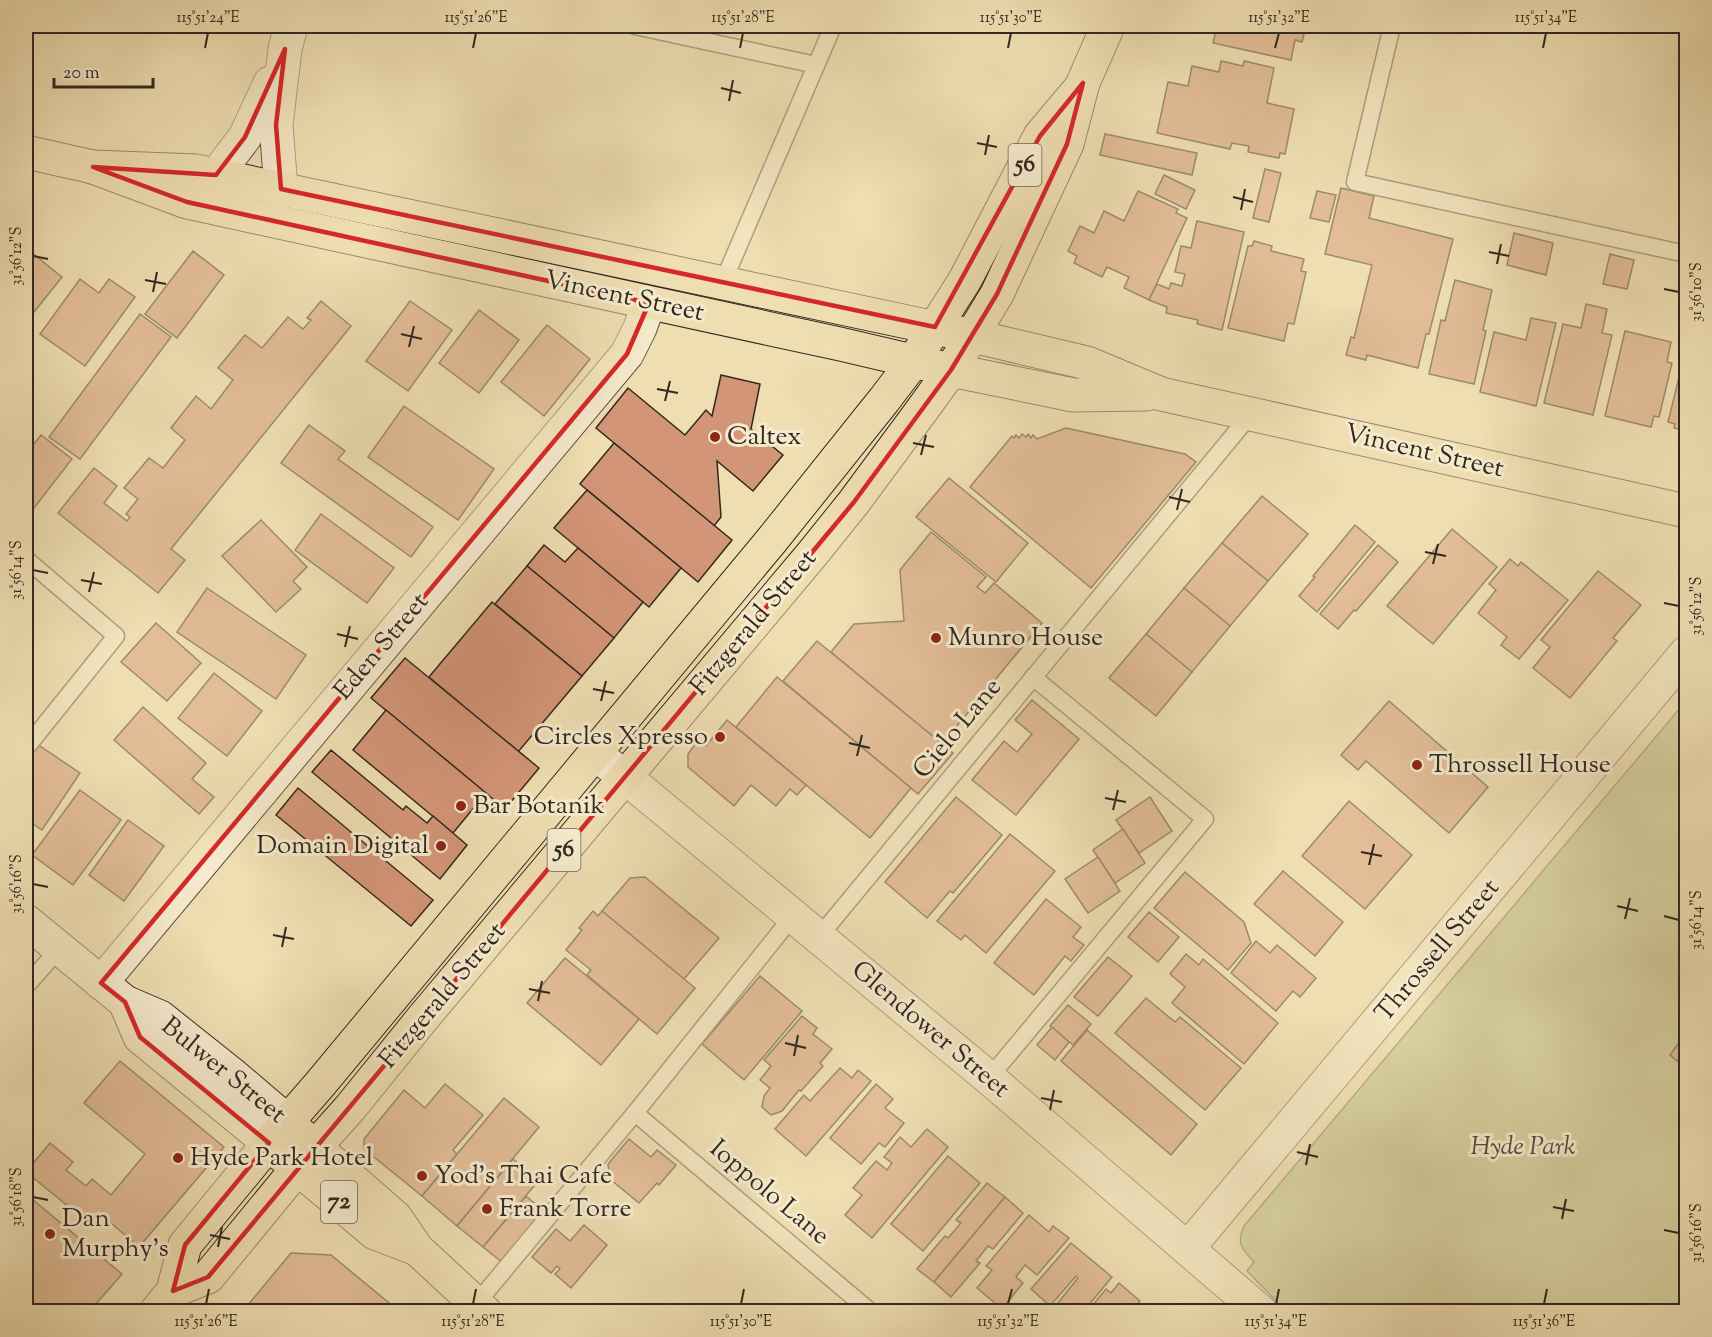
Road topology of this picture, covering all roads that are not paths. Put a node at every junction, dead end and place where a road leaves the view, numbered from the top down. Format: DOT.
graph roads {
  1 [pos="634,26"];
  2 [pos="833,26"];
  3 [pos="1108,26"];
  4 [pos="1392,26"];
  5 [pos="288,37"];
  6 [pos="816,64"];
  7 [pos="1083,83"];
  8 [pos="26,152"];
  9 [pos="93,167"];
  10 [pos="216,175"];
  11 [pos="281,189"];
  12 [pos="1686,254"];
  13 [pos="723,282"];
  14 [pos="649,303"];
  15 [pos="935,327"];
  16 [pos="972,336"];
  17 [pos="912,362"];
  18 [pos="951,370"];
  19 [pos="1161,394"];
  20 [pos="1251,414"];
  21 [pos="1686,511"];
  22 [pos="26,559"];
  23 [pos="1686,653"];
  24 [pos="1033,677"];
  25 [pos="26,748"];
  26 [pos="594,753"];
  27 [pos="625,777"];
  28 [pos="793,916"];
  29 [pos="26,921"];
  30 [pos="818,938"];
  31 [pos="59,949"];
  32 [pos="27,985"];
  33 [pos="113,992"];
  34 [pos="989,1078"];
  35 [pos="635,1113"];
  36 [pos="278,1133"];
  37 [pos="307,1158"];
  38 [pos="1188,1248"];
  39 [pos="164,1301"];
  40 [pos="481,1308"];
  41 [pos="871,1311"];
  42 [pos="1261,1311"];
  1 -- 6 [label="lane"];
  2 -- 6 [label="lane"];
  3 -- 7 [label="main road, Fitzgerald Street / 56"];
  4 -- 12 [label="lane"];
  5 -- 10 [label="street"];
  5 -- 11 [label="street"];
  6 -- 13 [label="lane"];
  7 -- 15 [label="main road, Fitzgerald Street / 56"];
  7 -- 16 [label="main road, Fitzgerald Street / 56"];
  8 -- 9 [label="main road, Vincent Street"];
  9 -- 10 [label="main road, Vincent Street"];
  9 -- 14 [label="main road, Vincent Street"];
  10 -- 11 [label="main road, Vincent Street"];
  11 -- 13 [label="main road, Vincent Street"];
  13 -- 15 [label="main road, Vincent Street"];
  14 -- 17 [label="main road, Vincent Street"];
  14 -- 33 [label="street, Eden Street"];
  15 -- 16 [label="main road, Vincent Street"];
  15 -- 17 [label="main road, Fitzgerald Street / 56"];
  16 -- 18 [label="main road, Fitzgerald Street / 56"];
  16 -- 19 [label="main road, Vincent Street"];
  17 -- 18 [label="main road, Vincent Street"];
  17 -- 26 [label="main road, Fitzgerald Street / 56"];
  18 -- 19 [label="main road, Vincent Street"];
  18 -- 27 [label="main road, Fitzgerald Street / 56"];
  19 -- 20 [label="main road, Vincent Street"];
  20 -- 21 [label="main road, Vincent Street"];
  20 -- 24 [label="lane, Cielo Lane"];
  22 -- 25 [label="lane"];
  23 -- 38 [label="street, Throssell Street"];
  24 -- 30 [label="lane, Cielo Lane"];
  24 -- 34 [label="lane"];
  26 -- 27 [label="street, Glendower Street"];
  26 -- 36 [label="main road, Fitzgerald Street / 56"];
  27 -- 28 [label="street, Glendower Street"];
  27 -- 37 [label="main road, Fitzgerald Street / 56"];
  28 -- 30 [label="street, Glendower Street"];
  28 -- 35 [label="lane"];
  29 -- 31 [label="street, Bulwer Street / 72"];
  30 -- 34 [label="street, Glendower Street"];
  31 -- 32 [label="lane"];
  31 -- 33 [label="street, Bulwer Street / 72"];
  33 -- 36 [label="street, Bulwer Street / 72"];
  34 -- 38 [label="street, Glendower Street"];
  35 -- 40 [label="lane"];
  35 -- 41 [label="lane, Ioppolo Lane"];
  36 -- 37 [label="main road, Bulwer Street / 72"];
  36 -- 39 [label="main road, Fitzgerald Street"];
  37 -- 39 [label="main road, Fitzgerald Street"];
  37 -- 40 [label="main road, Bulwer Street / 72"];
  38 -- 42 [label="street, Glendower Street"];
}
